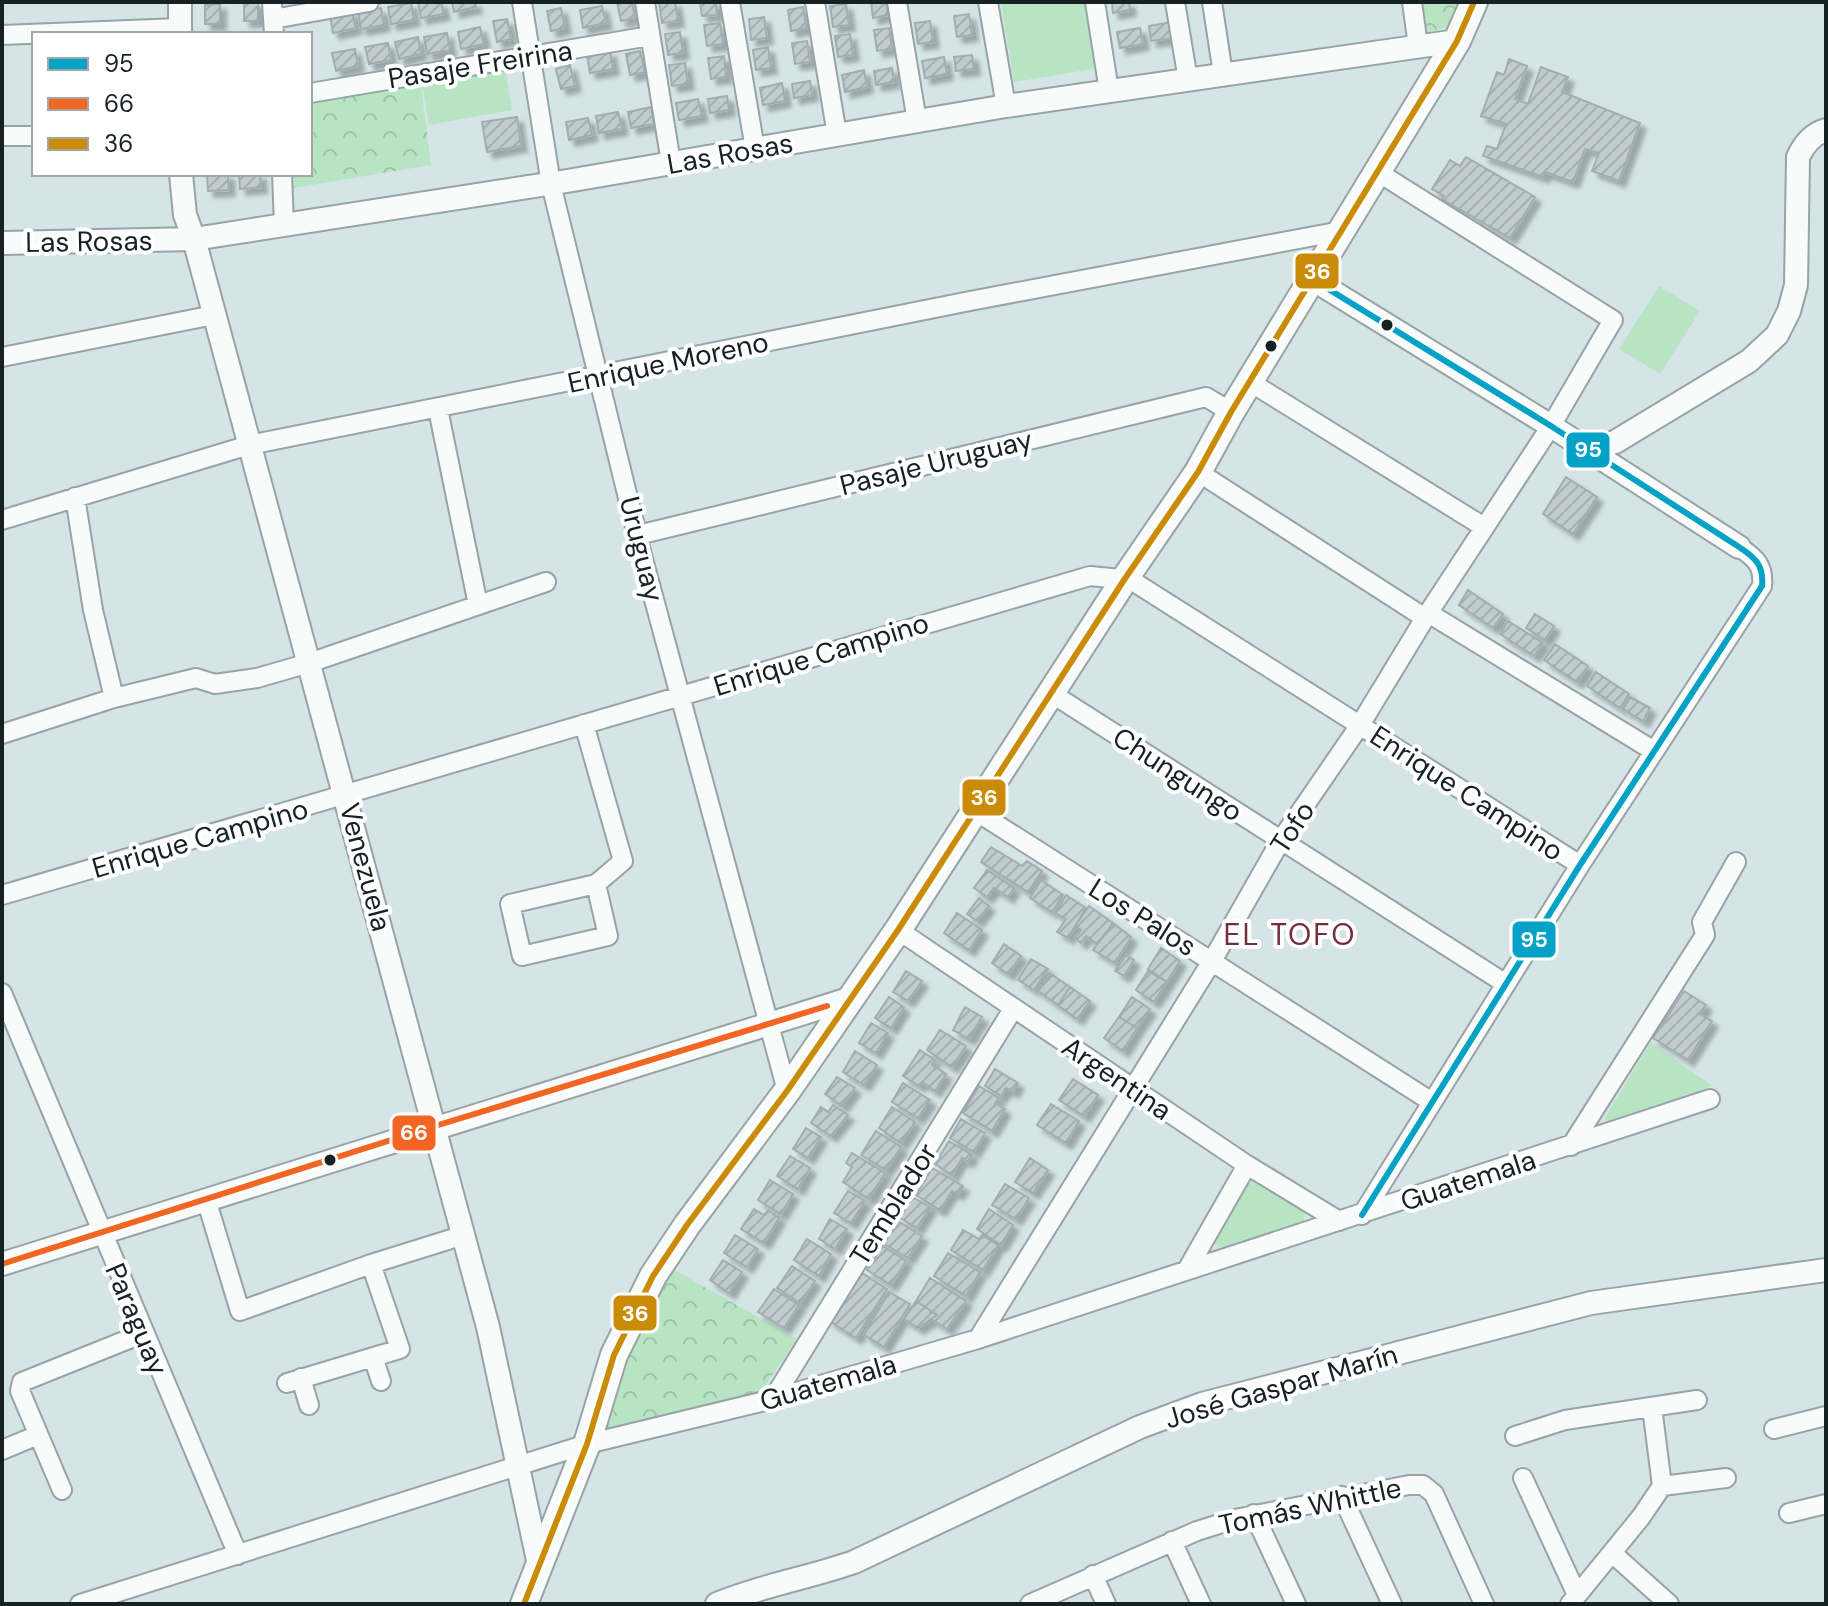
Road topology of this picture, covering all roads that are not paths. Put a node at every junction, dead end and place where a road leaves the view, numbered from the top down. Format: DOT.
graph roads {
  1 [pos="180,2"];
  2 [pos="369,2"];
  3 [pos="522,2"];
  4 [pos="645,2"];
  5 [pos="730,2"];
  6 [pos="815,2"];
  7 [pos="897,2"];
  8 [pos="988,2"];
  9 [pos="1095,2"];
  10 [pos="1175,2"];
  11 [pos="1212,2"];
  12 [pos="1412,2"];
  13 [pos="1474,2"];
  14 [pos="273,18"];
  15 [pos="180,31"];
  16 [pos="136,32"];
  17 [pos="32,34"];
  18 [pos="2,35"];
  19 [pos="650,36"];
  20 [pos="1457,41"];
  21 [pos="1418,46"];
  22 [pos="530,56"];
  23 [pos="1223,74"];
  24 [pos="1188,80"];
  25 [pos="1109,91"];
  26 [pos="312,93"];
  27 [pos="1006,106"];
  28 [pos="917,121"];
  29 [pos="1826,130"];
  30 [pos="837,135"];
  31 [pos="2,136"];
  32 [pos="32,136"];
  33 [pos="755,149"];
  34 [pos="671,163"];
  35 [pos="1376,171"];
  36 [pos="181,176"];
  37 [pos="282,176"];
  38 [pos="551,184"];
  39 [pos="284,224"];
  40 [pos="1341,231"];
  41 [pos="194,239"];
  42 [pos="2,243"];
  43 [pos="1312,279"];
  44 [pos="214,315"];
  45 [pos="2,357"];
  46 [pos="600,376"];
  47 [pos="1250,382"];
  48 [pos="438,409"];
  49 [pos="1231,412"];
  50 [pos="1551,426"];
  51 [pos="1575,443"];
  52 [pos="249,445"];
  53 [pos="1198,472"];
  54 [pos="75,497"];
  55 [pos="2,520"];
  56 [pos="1484,527"];
  57 [pos="638,535"];
  58 [pos="1739,547"];
  59 [pos="1124,580"];
  60 [pos="546,582"];
  61 [pos="478,605"];
  62 [pos="1428,616"];
  63 [pos="309,663"];
  64 [pos="1051,693"];
  65 [pos="682,696"];
  66 [pos="114,698"];
  67 [pos="584,724"];
  68 [pos="1360,725"];
  69 [pos="2,734"];
  70 [pos="1654,751"];
  71 [pos="346,795"];
  72 [pos="974,810"];
  73 [pos="1281,840"];
  74 [pos="1736,862"];
  75 [pos="1580,865"];
  76 [pos="596,884"];
  77 [pos="2,895"];
  78 [pos="898,930"];
  79 [pos="1212,961"];
  80 [pos="1506,984"];
  81 [pos="2,993"];
  82 [pos="852,998"];
  83 [pos="1013,1009"];
  84 [pos="768,1025"];
  85 [pos="1132,1089"];
  86 [pos="787,1091"];
  87 [pos="1710,1099"];
  88 [pos="1432,1102"];
  89 [pos="435,1126"];
  90 [pos="1571,1146"];
  91 [pos="1247,1165"];
  92 [pos="206,1199"];
  93 [pos="1362,1215"];
  94 [pos="1339,1221"];
  95 [pos="100,1233"];
  96 [pos="464,1235"];
  97 [pos="2,1264"];
  98 [pos="371,1264"];
  99 [pos="1187,1270"];
  100 [pos="1826,1270"];
  101 [pos="144,1333"];
  102 [pos="978,1339"];
  103 [pos="373,1357"];
  104 [pos="381,1381"];
  105 [pos="773,1399"];
  106 [pos="1697,1400"];
  107 [pos="309,1405"];
  108 [pos="1652,1407"];
  109 [pos="1826,1416"];
  110 [pos="1774,1429"];
  111 [pos="38,1435"];
  112 [pos="1515,1436"];
  113 [pos="587,1444"];
  114 [pos="2,1450"];
  115 [pos="520,1465"];
  116 [pos="1523,1478"];
  117 [pos="1726,1478"];
  118 [pos="1662,1486"];
  119 [pos="62,1490"];
  120 [pos="1342,1496"];
  121 [pos="1826,1504"];
  122 [pos="1789,1513"];
  123 [pos="1254,1514"];
  124 [pos="1172,1541"];
  125 [pos="1612,1553"];
  126 [pos="238,1555"];
  127 [pos="539,1565"];
  128 [pos="1093,1575"];
  129 [pos="1574,1599"];
  130 [pos="80,1604"];
  131 [pos="524,1604"];
  132 [pos="717,1604"];
  133 [pos="1030,1604"];
  134 [pos="1106,1604"];
  135 [pos="1201,1604"];
  136 [pos="1296,1604"];
  137 [pos="1392,1604"];
  138 [pos="1484,1604"];
  139 [pos="1669,1604"];
  1 -- 15 [label="street"];
  2 -- 14 [label="street"];
  3 -- 22 [label="street, Uruguay"];
  4 -- 19 [label="street"];
  5 -- 33 [label="street"];
  6 -- 30 [label="street"];
  7 -- 28 [label="street"];
  8 -- 27 [label="street"];
  9 -- 25 [label="street"];
  10 -- 24 [label="street"];
  11 -- 23 [label="street"];
  12 -- 21 [label="street"];
  13 -- 20 [label="main road"];
  15 -- 16 [label="street"];
  17 -- 18 [label="street"];
  19 -- 22 [label="street, Pasaje Freirina"];
  19 -- 34 [label="street"];
  20 -- 21 [label="street, Las Rosas"];
  20 -- 35 [label="main road"];
  21 -- 23 [label="street, Las Rosas"];
  22 -- 26 [label="street, Pasaje Freirina"];
  22 -- 38 [label="street, Uruguay"];
  23 -- 24 [label="street, Las Rosas"];
  24 -- 25 [label="street, Las Rosas"];
  25 -- 27 [label="street, Las Rosas"];
  27 -- 28 [label="street, Las Rosas"];
  28 -- 30 [label="street, Las Rosas"];
  29 -- 51 [label="street"];
  30 -- 33 [label="street, Las Rosas"];
  31 -- 32 [label="street"];
  33 -- 34 [label="street, Las Rosas"];
  34 -- 38 [label="street, Las Rosas"];
  35 -- 40 [label="main road"];
  35 -- 50 [label="street, Tofo"];
  36 -- 41 [label="street, Venezuela"];
  37 -- 39 [label="street"];
  38 -- 39 [label="street, Las Rosas"];
  38 -- 46 [label="street, Uruguay"];
  39 -- 41 [label="street, Las Rosas"];
  40 -- 43 [label="main road"];
  40 -- 46 [label="street, Enrique Moreno"];
  41 -- 42 [label="street, Las Rosas"];
  41 -- 44 [label="street, Venezuela"];
  43 -- 47 [label="main road"];
  43 -- 50 [label="street"];
  44 -- 45 [label="street"];
  44 -- 52 [label="street, Venezuela"];
  46 -- 48 [label="street, Enrique Moreno"];
  46 -- 57 [label="street, Uruguay"];
  47 -- 49 [label="main road"];
  47 -- 56 [label="street"];
  48 -- 52 [label="street, Enrique Moreno"];
  48 -- 61 [label="street"];
  49 -- 53 [label="main road"];
  49 -- 57 [label="street, Pasaje Uruguay"];
  50 -- 51 [label="street"];
  50 -- 56 [label="street, Tofo"];
  51 -- 58 [label="street"];
  52 -- 54 [label="street, Enrique Moreno"];
  52 -- 63 [label="street, Venezuela"];
  53 -- 59 [label="main road"];
  53 -- 62 [label="street"];
  54 -- 55 [label="street, Enrique Moreno"];
  54 -- 66 [label="street"];
  56 -- 62 [label="street, Tofo"];
  57 -- 65 [label="street, Uruguay"];
  58 -- 70 [label="street"];
  59 -- 64 [label="main road"];
  59 -- 65 [label="street, Enrique Campino"];
  59 -- 68 [label="street, Enrique Campino"];
  60 -- 61 [label="street"];
  61 -- 63 [label="street"];
  62 -- 68 [label="street, Tofo"];
  62 -- 70 [label="street"];
  63 -- 66 [label="street"];
  63 -- 71 [label="street, Venezuela"];
  64 -- 72 [label="main road"];
  64 -- 73 [label="street, Chungungo"];
  65 -- 67 [label="street, Enrique Campino"];
  65 -- 84 [label="street, Uruguay"];
  66 -- 69 [label="street"];
  67 -- 71 [label="street, Enrique Campino"];
  67 -- 76 [label="street"];
  68 -- 73 [label="street, Tofo"];
  68 -- 75 [label="street, Enrique Campino"];
  70 -- 75 [label="street"];
  71 -- 77 [label="street, Enrique Campino"];
  71 -- 89 [label="street, Venezuela"];
  72 -- 78 [label="main road"];
  72 -- 79 [label="street, Los Palos"];
  73 -- 79 [label="street, Tofo"];
  73 -- 80 [label="street, Chungungo"];
  74 -- 90 [label="street, Guatemala"];
  75 -- 80 [label="street"];
  76 -- 76 [label="street"];
  78 -- 82 [label="main road"];
  78 -- 83 [label="street, Argentina"];
  79 -- 85 [label="street, Tofo"];
  79 -- 88 [label="street, Los Palos"];
  80 -- 88 [label="street"];
  81 -- 95 [label="street, Paraguay"];
  82 -- 84 [label="street"];
  82 -- 86 [label="main road"];
  83 -- 85 [label="street, Argentina"];
  83 -- 105 [label="street, Temblador"];
  84 -- 86 [label="street, Uruguay"];
  84 -- 89 [label="street"];
  85 -- 91 [label="street, Argentina"];
  85 -- 102 [label="street, Tofo"];
  86 -- 113 [label="main road"];
  87 -- 90 [label="street, Guatemala"];
  88 -- 93 [label="street"];
  89 -- 92 [label="street"];
  89 -- 96 [label="street, Venezuela"];
  90 -- 93 [label="street, Guatemala"];
  91 -- 94 [label="street, Argentina"];
  91 -- 99 [label="street"];
  92 -- 95 [label="street"];
  92 -- 98 [label="street"];
  93 -- 94 [label="street, Guatemala"];
  94 -- 99 [label="street, Guatemala"];
  95 -- 97 [label="street"];
  95 -- 101 [label="street, Paraguay"];
  96 -- 98 [label="street"];
  96 -- 115 [label="street, Venezuela"];
  98 -- 103 [label="street"];
  99 -- 102 [label="street, Guatemala"];
  100 -- 132 [label="street, José Gaspar Marín"];
  101 -- 111 [label="street"];
  101 -- 126 [label="street, Paraguay"];
  102 -- 105 [label="street, Guatemala"];
  103 -- 104 [label="street"];
  103 -- 107 [label="street"];
  105 -- 113 [label="street, Guatemala"];
  106 -- 108 [label="street"];
  108 -- 112 [label="street"];
  108 -- 118 [label="street"];
  109 -- 110 [label="street"];
  111 -- 114 [label="street"];
  111 -- 119 [label="street"];
  113 -- 115 [label="street, Guatemala"];
  113 -- 127 [label="main road"];
  115 -- 126 [label="street, Guatemala"];
  115 -- 127 [label="street, Venezuela"];
  116 -- 129 [label="street"];
  117 -- 118 [label="street"];
  118 -- 125 [label="street"];
  120 -- 123 [label="street, Tomás Whittle"];
  120 -- 137 [label="street"];
  120 -- 138 [label="street, Tomás Whittle"];
  121 -- 122 [label="street"];
  123 -- 124 [label="street, Tomás Whittle"];
  123 -- 136 [label="street"];
  124 -- 128 [label="street, Tomás Whittle"];
  124 -- 135 [label="street"];
  125 -- 129 [label="street"];
  125 -- 139 [label="street"];
  126 -- 130 [label="street, Guatemala"];
  127 -- 131 [label="main road"];
  128 -- 133 [label="street, Tomás Whittle"];
  128 -- 134 [label="street"];
}
